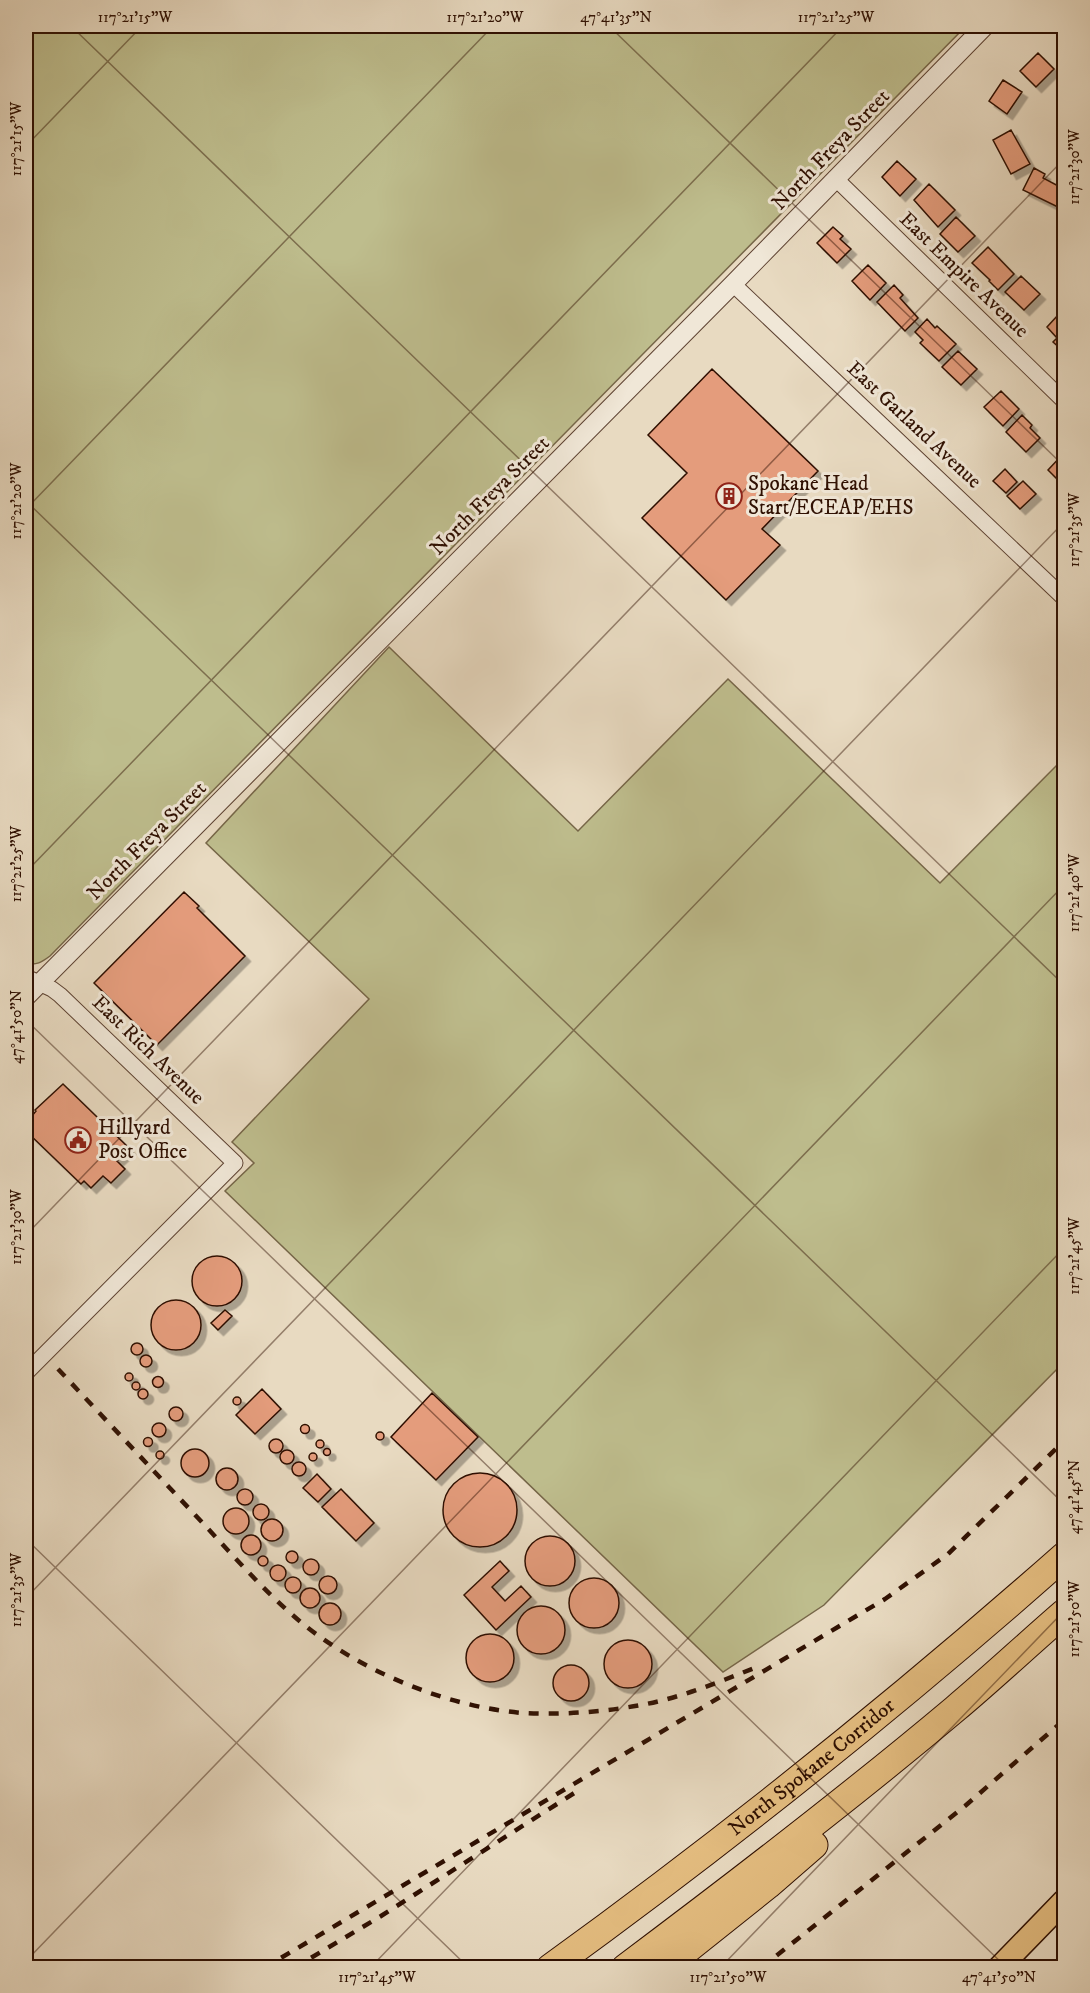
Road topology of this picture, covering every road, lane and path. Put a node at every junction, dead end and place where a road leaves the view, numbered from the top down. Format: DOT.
graph roads {
  1 [pos="985,26"];
  2 [pos="835,178"];
  3 [pos="733,284"];
  4 [pos="1065,401"];
  5 [pos="1065,598"];
  6 [pos="32,980"];
  7 [pos="26,997"];
  8 [pos="26,1373"];
  9 [pos="1065,1556"];
  10 [pos="1065,1613"];
  11 [pos="955,1708"];
  12 [pos="1065,1901"];
  13 [pos="550,1968"];
  14 [pos="625,1968"];
  15 [pos="664,1968"];
  16 [pos="999,1968"];
  1 -- 2 [label="street, North Freya Street"];
  2 -- 3 [label="street, North Freya Street"];
  2 -- 4 [label="street, East Empire Avenue"];
  3 -- 5 [label="street, East Garland Avenue"];
  3 -- 6 [label="street, North Freya Street"];
  6 -- 7 [label="street, North Freya Street"];
  6 -- 8 [label="street, East Rich Avenue"];
  9 -- 13 [label="highway, North Spokane Corridor"];
  10 -- 11 [label="highway, North Spokane Corridor"];
  11 -- 14 [label="highway, North Spokane Corridor"];
  11 -- 15 [label="highway"];
  12 -- 16 [label="main road"];
}
